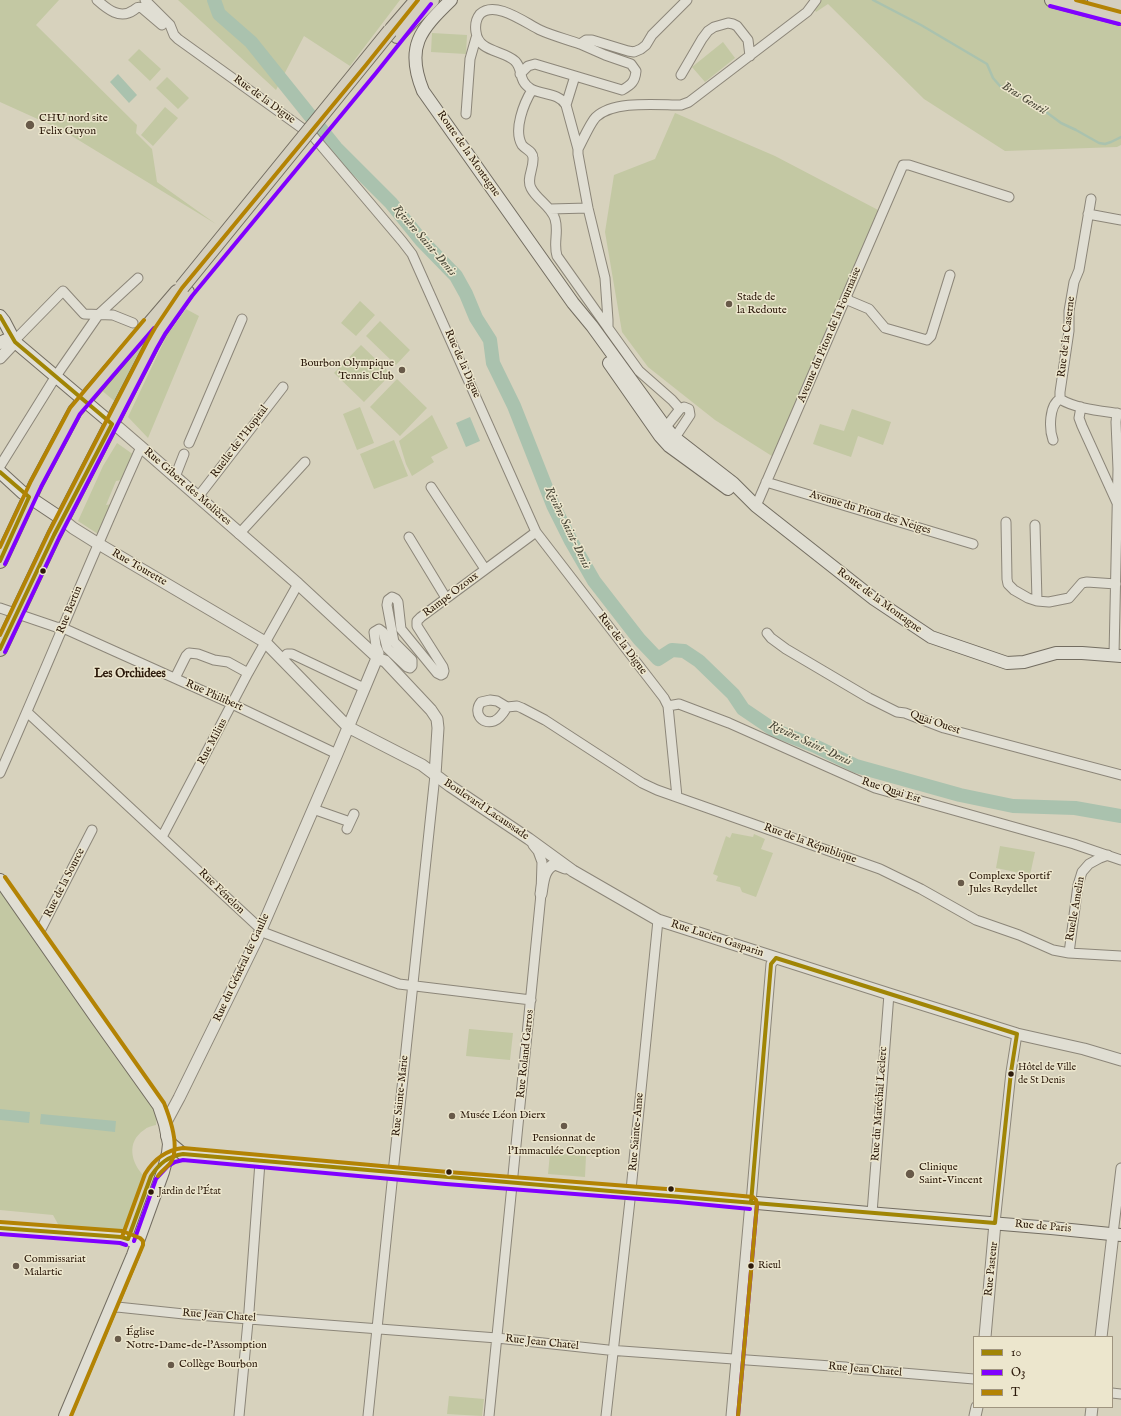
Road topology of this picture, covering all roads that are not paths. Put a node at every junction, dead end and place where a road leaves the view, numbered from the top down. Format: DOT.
graph roads {
  1 [pos="97,0"];
  2 [pos="145,0"];
  3 [pos="413,0"];
  4 [pos="417,0"];
  5 [pos="426,0"];
  6 [pos="432,0"];
  7 [pos="451,0"];
  8 [pos="687,0"];
  9 [pos="816,0"];
  10 [pos="1052,0"];
  11 [pos="1095,0"];
  12 [pos="1121,7"];
  13 [pos="1121,18"];
  14 [pos="394,34"];
  15 [pos="174,35"];
  16 [pos="476,38"];
  17 [pos="748,40"];
  18 [pos="766,42"];
  19 [pos="580,44"];
  20 [pos="750,56"];
  21 [pos="520,74"];
  22 [pos="681,75"];
  23 [pos="575,76"];
  24 [pos="532,90"];
  25 [pos="566,105"];
  26 [pos="466,114"];
  27 [pos="578,150"];
  28 [pos="1008,197"];
  29 [pos="1091,199"];
  30 [pos="588,208"];
  31 [pos="550,209"];
  32 [pos="1088,214"];
  33 [pos="1121,220"];
  34 [pos="950,275"];
  35 [pos="138,278"];
  36 [pos="184,290"];
  37 [pos="846,297"];
  38 [pos="99,314"];
  39 [pos="0,316"];
  40 [pos="242,319"];
  41 [pos="133,323"];
  42 [pos="608,328"];
  43 [pos="14,341"];
  44 [pos="0,343"];
  45 [pos="0,358"];
  46 [pos="56,376"];
  47 [pos="282,387"];
  48 [pos="1060,399"];
  49 [pos="83,400"];
  50 [pos="1081,407"];
  51 [pos="680,409"];
  52 [pos="1119,414"];
  53 [pos="112,424"];
  54 [pos="663,432"];
  55 [pos="1053,440"];
  56 [pos="672,442"];
  57 [pos="189,443"];
  58 [pos="141,447"];
  59 [pos="184,454"];
  60 [pos="305,462"];
  61 [pos="0,466"];
  62 [pos="1118,469"];
  63 [pos="0,472"];
  64 [pos="1103,474"];
  65 [pos="175,477"];
  66 [pos="766,482"];
  67 [pos="431,487"];
  68 [pos="29,497"];
  69 [pos="198,497"];
  70 [pos="753,504"];
  71 [pos="1118,504"];
  72 [pos="62,519"];
  73 [pos="1006,522"];
  74 [pos="1035,525"];
  75 [pos="536,532"];
  76 [pos="239,534"];
  77 [pos="409,537"];
  78 [pos="97,543"];
  79 [pos="973,544"];
  80 [pos="1,555"];
  81 [pos="485,569"];
  82 [pos="298,584"];
  83 [pos="1116,584"];
  84 [pos="446,598"];
  85 [pos="1038,601"];
  86 [pos="0,608"];
  87 [pos="17,614"];
  88 [pos="63,628"];
  89 [pos="767,633"];
  90 [pos="1118,641"];
  91 [pos="265,642"];
  92 [pos="0,649"];
  93 [pos="1117,656"];
  94 [pos="377,658"];
  95 [pos="282,659"];
  96 [pos="248,673"];
  97 [pos="175,678"];
  98 [pos="364,688"];
  99 [pos="232,704"];
  100 [pos="668,706"];
  101 [pos="507,707"];
  102 [pos="28,712"];
  103 [pos="348,727"];
  104 [pos="337,754"];
  105 [pos="422,765"];
  106 [pos="435,770"];
  107 [pos="0,773"];
  108 [pos="1121,775"];
  109 [pos="677,797"];
  110 [pos="313,809"];
  111 [pos="350,821"];
  112 [pos="92,830"];
  113 [pos="162,837"];
  114 [pos="529,839"];
  115 [pos="1108,855"];
  116 [pos="1121,860"];
  117 [pos="573,871"];
  118 [pos="0,880"];
  119 [pos="541,894"];
  120 [pos="658,920"];
  121 [pos="260,930"];
  122 [pos="38,936"];
  123 [pos="1068,953"];
  124 [pos="1121,956"];
  125 [pos="776,958"];
  126 [pos="413,986"];
  127 [pos="889,994"];
  128 [pos="531,1000"];
  129 [pos="1017,1034"];
  130 [pos="1121,1060"];
  131 [pos="166,1124"];
  132 [pos="167,1136"];
  133 [pos="183,1154"];
  134 [pos="260,1162"];
  135 [pos="1121,1168"];
  136 [pos="163,1172"];
  137 [pos="392,1173"];
  138 [pos="513,1183"];
  139 [pos="631,1192"];
  140 [pos="751,1203"];
  141 [pos="872,1213"];
  142 [pos="995,1223"];
  143 [pos="0,1229"];
  144 [pos="1117,1234"];
  145 [pos="137,1243"];
  146 [pos="110,1308"];
  147 [pos="248,1318"];
  148 [pos="377,1329"];
  149 [pos="984,1336"];
  150 [pos="1100,1336"];
  151 [pos="497,1338"];
  152 [pos="614,1349"];
  153 [pos="737,1359"];
  154 [pos="973,1379"];
  155 [pos="65,1416"];
  156 [pos="239,1416"];
  157 [pos="368,1416"];
  158 [pos="489,1416"];
  159 [pos="606,1416"];
  160 [pos="732,1416"];
  1 -- 15 [label="street"];
  2 -- 15 [label="street, Rue de la Digue"];
  3 -- 14 [label="main road"];
  4 -- 14 [label="main road"];
  5 -- 14 [label="main road"];
  6 -- 14 [label="main road"];
  7 -- 54 [label="main road, Route de la Montagne"];
  8 -- 19 [label="street"];
  9 -- 18 [label="street"];
  10 -- 13 [label="main road"];
  11 -- 12 [label="main road"];
  14 -- 36 [label="main road"];
  15 -- 75 [label="street, Rue de la Digue"];
  16 -- 19 [label="street"];
  16 -- 21 [label="street"];
  16 -- 26 [label="street"];
  17 -- 18 [label="street"];
  17 -- 20 [label="street"];
  17 -- 22 [label="street"];
  18 -- 20 [label="street"];
  19 -- 23 [label="street"];
  20 -- 27 [label="street"];
  21 -- 23 [label="street"];
  21 -- 24 [label="street"];
  23 -- 25 [label="street"];
  24 -- 25 [label="street"];
  24 -- 31 [label="street"];
  25 -- 27 [label="street"];
  27 -- 30 [label="street"];
  28 -- 37 [label="street, Avenue du Piton de la Fournaise"];
  29 -- 32 [label="street, Rue de la Caserne"];
  30 -- 31 [label="street"];
  30 -- 42 [label="street"];
  31 -- 42 [label="street"];
  32 -- 33 [label="street"];
  32 -- 48 [label="street, Rue de la Caserne"];
  34 -- 37 [label="street"];
  35 -- 38 [label="street"];
  36 -- 49 [label="main road"];
  36 -- 53 [label="main road"];
  37 -- 66 [label="street, Avenue du Piton de la Fournaise"];
  38 -- 41 [label="street"];
  38 -- 43 [label="street"];
  38 -- 46 [label="street"];
  39 -- 43 [label="main road, Rue Gibert des Molières"];
  40 -- 57 [label="street"];
  42 -- 51 [label="street"];
  43 -- 44 [label="main road"];
  43 -- 45 [label="street"];
  43 -- 46 [label="main road, Rue Gibert des Molières"];
  46 -- 49 [label="main road, Rue Gibert des Molières"];
  46 -- 61 [label="street"];
  47 -- 69 [label="street, Ruelle de l'Hopital"];
  48 -- 50 [label="street"];
  48 -- 55 [label="street, Rue de la Caserne"];
  49 -- 53 [label="main road, Rue Gibert des Molières"];
  49 -- 68 [label="main road"];
  50 -- 52 [label="street"];
  50 -- 64 [label="street"];
  51 -- 54 [label="street"];
  51 -- 56 [label="street"];
  52 -- 62 [label="street"];
  53 -- 58 [label="street, Rue Gibert des Molières"];
  53 -- 72 [label="main road"];
  54 -- 56 [label="main road, Route de la Montagne"];
  56 -- 70 [label="main road, Route de la Montagne"];
  58 -- 65 [label="street, Rue Gibert des Molières"];
  58 -- 78 [label="street, Rue Bertin"];
  59 -- 65 [label="street"];
  60 -- 76 [label="street"];
  62 -- 64 [label="street"];
  62 -- 71 [label="street"];
  63 -- 68 [label="main road, Rue Tourette"];
  64 -- 71 [label="street"];
  65 -- 69 [label="street, Rue Gibert des Molières"];
  66 -- 70 [label="street, Avenue du Piton de la Fournaise"];
  66 -- 79 [label="street, Avenue du Piton des Neiges"];
  67 -- 81 [label="street"];
  68 -- 72 [label="main road, Rue Tourette"];
  68 -- 80 [label="main road"];
  69 -- 76 [label="street, Rue Gibert des Molières"];
  70 -- 93 [label="main road, Route de la Montagne"];
  71 -- 83 [label="street"];
  72 -- 78 [label="street, Rue Tourette"];
  72 -- 87 [label="main road"];
  73 -- 85 [label="street"];
  74 -- 85 [label="street"];
  75 -- 81 [label="street, Rampe Ozoux"];
  75 -- 100 [label="street, Rue de la Digue"];
  76 -- 82 [label="street, Rue Gibert des Molières"];
  77 -- 84 [label="street"];
  78 -- 88 [label="street, Rue Bertin"];
  78 -- 91 [label="street, Rue Tourette"];
  81 -- 84 [label="street, Rampe Ozoux"];
  82 -- 91 [label="street, Rue Milius"];
  82 -- 94 [label="street, Rue Gibert des Molières"];
  83 -- 85 [label="street"];
  83 -- 90 [label="street"];
  84 -- 94 [label="street, Rampe Ozoux"];
  86 -- 87 [label="street, Rue Philibert"];
  87 -- 88 [label="street, Rue Philibert"];
  87 -- 92 [label="main road"];
  88 -- 97 [label="street, Rue Philibert"];
  88 -- 102 [label="street, Rue Bertin"];
  89 -- 108 [label="street, Quai Ouest"];
  90 -- 93 [label="street"];
  91 -- 95 [label="street, Rue Tourette"];
  91 -- 96 [label="street, Rue Milius"];
  94 -- 98 [label="street, Rue du Général de Gaulle"];
  94 -- 106 [label="street"];
  95 -- 98 [label="street"];
  95 -- 103 [label="street, Rue Tourette"];
  96 -- 97 [label="street"];
  96 -- 99 [label="street, Rue Milius"];
  97 -- 99 [label="street, Rue Philibert"];
  98 -- 103 [label="street, Rue du Général de Gaulle"];
  99 -- 104 [label="street, Rue Philibert"];
  99 -- 113 [label="street, Rue Milius"];
  100 -- 109 [label="street, Rue de la Digue"];
  100 -- 115 [label="street, Rue Quai Est"];
  101 -- 109 [label="street, Rue de la République"];
  102 -- 107 [label="street, Rue Bertin"];
  102 -- 113 [label="street, Rue Fénelon"];
  103 -- 104 [label="street, Rue du Général de Gaulle"];
  103 -- 105 [label="street, Rue Tourette"];
  104 -- 110 [label="street, Rue du Général de Gaulle"];
  105 -- 106 [label="street, Boulevard Lacaussade"];
  106 -- 114 [label="street, Boulevard Lacaussade"];
  106 -- 126 [label="street, Rue Sainte-Marie"];
  109 -- 123 [label="street, Rue de la République"];
  110 -- 111 [label="street"];
  110 -- 121 [label="street, Rue du Général de Gaulle"];
  112 -- 122 [label="street, Rue de la Source"];
  113 -- 121 [label="street, Rue Fénelon"];
  114 -- 117 [label="street, Boulevard Lacaussade"];
  114 -- 119 [label="street, Rue Roland Garros"];
  115 -- 116 [label="street, Rue Quai Est"];
  115 -- 123 [label="street, Ruelle Amelin"];
  117 -- 119 [label="street"];
  117 -- 120 [label="street, Boulevard Lacaussade"];
  118 -- 122 [label="main road, Rue de la Source"];
  119 -- 128 [label="street, Rue Roland Garros"];
  120 -- 125 [label="street, Rue Lucien Gasparin"];
  120 -- 139 [label="street, Rue Sainte-Anne"];
  121 -- 126 [label="street, Rue Fénelon"];
  121 -- 131 [label="street, Rue du Général de Gaulle"];
  122 -- 131 [label="main road, Rue de la Source"];
  123 -- 124 [label="street, Rue de la République"];
  125 -- 127 [label="street, Rue Lucien Gasparin"];
  125 -- 140 [label="street"];
  126 -- 128 [label="street, Rue Fénelon"];
  126 -- 137 [label="street, Rue Sainte-Marie"];
  127 -- 129 [label="street, Rue Lucien Gasparin"];
  127 -- 141 [label="street, Rue du Maréchal Leclerc"];
  128 -- 138 [label="street, Rue Roland Garros"];
  129 -- 130 [label="street, Rue Lucien Gasparin"];
  129 -- 142 [label="street, Rue Pasteur"];
  131 -- 132 [label="main road, Rue de la Source"];
  132 -- 133 [label="main road"];
  132 -- 136 [label="main road"];
  133 -- 134 [label="main road, Rue de Paris"];
  133 -- 136 [label="main road"];
  134 -- 137 [label="main road, Rue de Paris"];
  134 -- 147 [label="street"];
  135 -- 144 [label="street"];
  136 -- 145 [label="main road"];
  137 -- 138 [label="main road, Rue de Paris"];
  137 -- 148 [label="street, Rue Sainte-Marie"];
  138 -- 139 [label="main road, Rue de Paris"];
  138 -- 151 [label="street, Rue Roland Garros"];
  139 -- 140 [label="main road, Rue de Paris"];
  139 -- 152 [label="street, Rue Sainte-Anne"];
  140 -- 141 [label="main road, Rue de Paris"];
  140 -- 153 [label="street"];
  141 -- 142 [label="main road, Rue de Paris"];
  142 -- 144 [label="main road, Rue de Paris"];
  142 -- 149 [label="street, Rue Pasteur"];
  143 -- 145 [label="street"];
  144 -- 150 [label="street"];
  145 -- 146 [label="main road"];
  146 -- 147 [label="street, Rue Jean Chatel"];
  146 -- 155 [label="main road"];
  147 -- 148 [label="street, Rue Jean Chatel"];
  147 -- 156 [label="street"];
  148 -- 151 [label="street, Rue Jean Chatel"];
  148 -- 157 [label="street, Rue Sainte-Marie"];
  151 -- 152 [label="street, Rue Jean Chatel"];
  151 -- 158 [label="street, Rue Roland Garros"];
  152 -- 153 [label="street, Rue Jean Chatel"];
  152 -- 159 [label="street, Rue Sainte-Anne"];
  153 -- 154 [label="street, Rue Jean Chatel"];
  153 -- 160 [label="street"];
}
